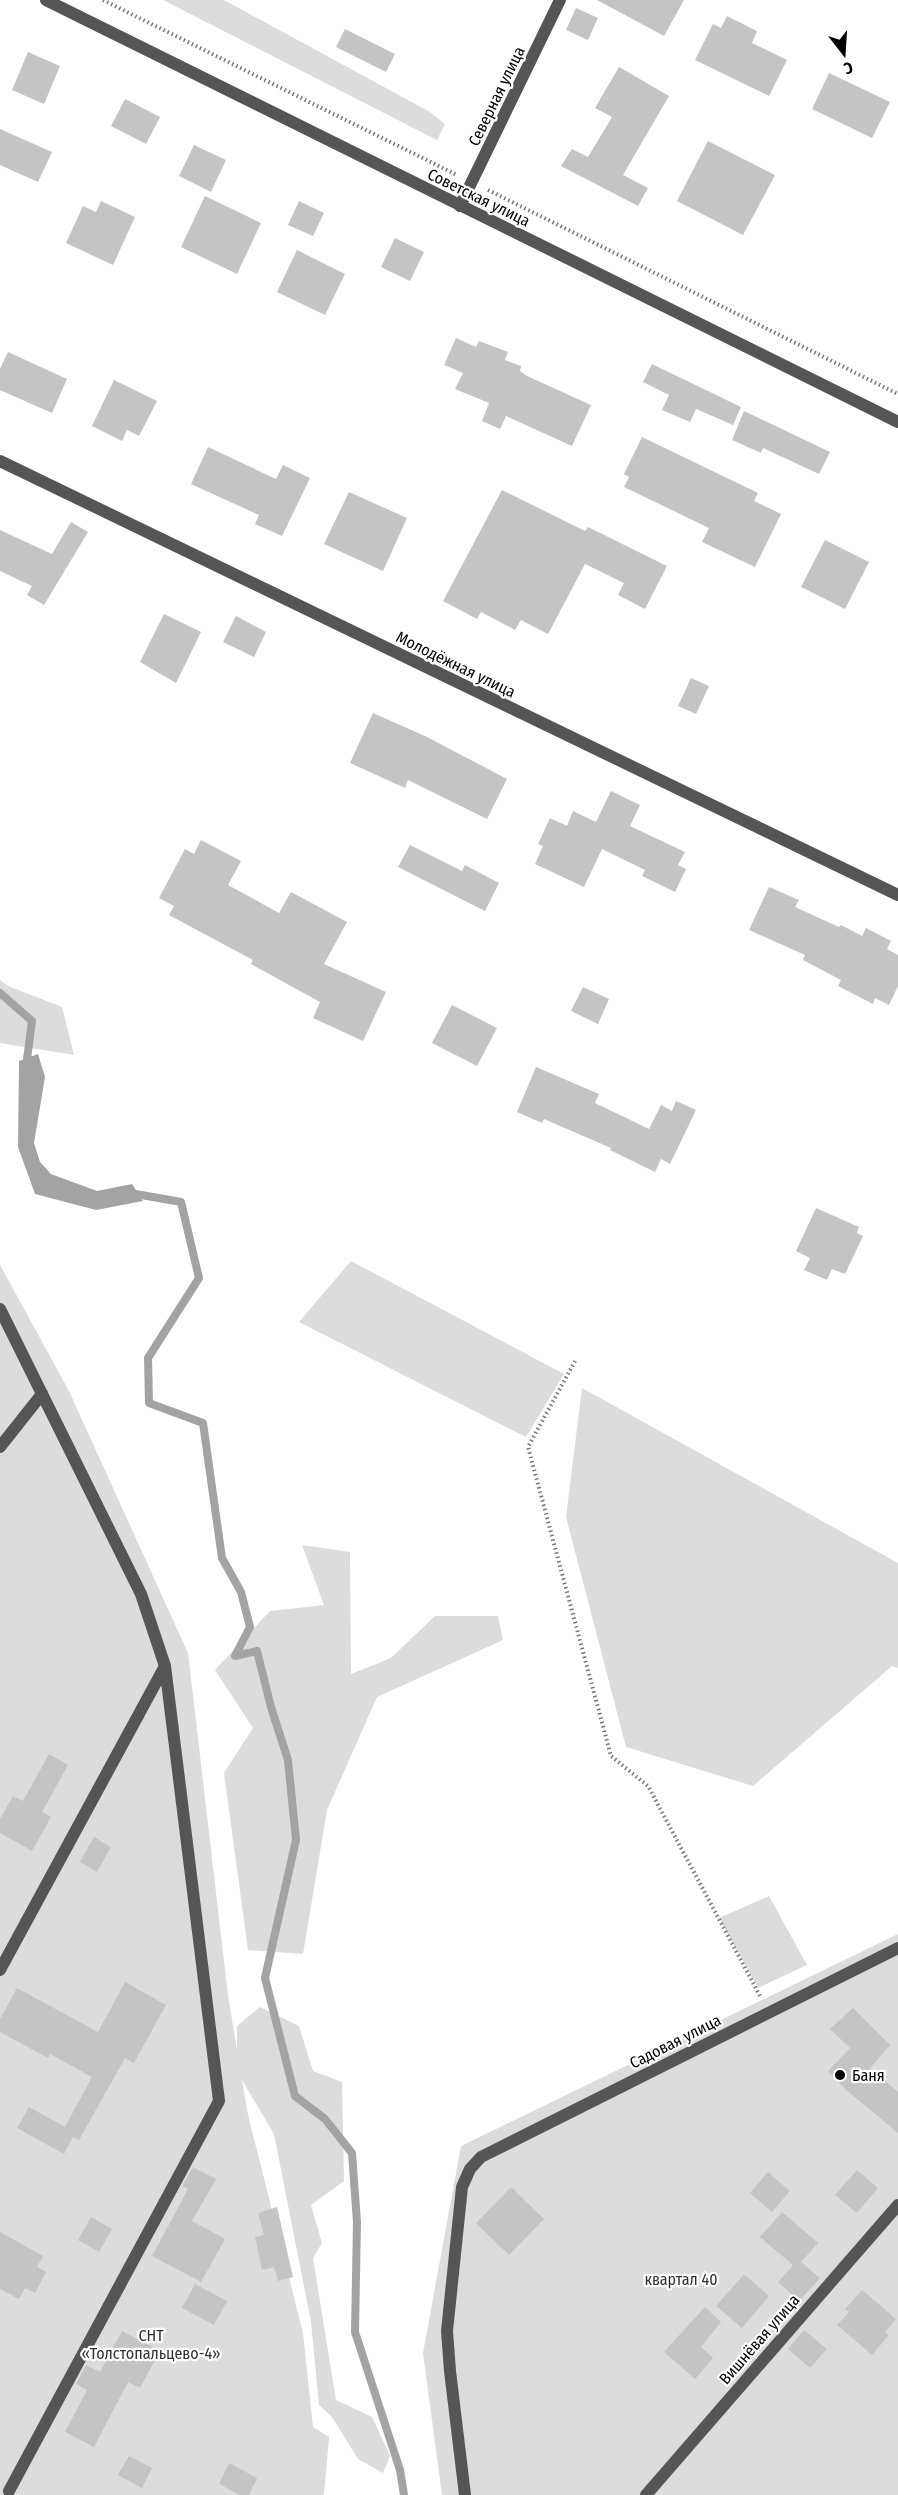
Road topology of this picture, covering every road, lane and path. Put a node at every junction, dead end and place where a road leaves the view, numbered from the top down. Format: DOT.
graph roads {
  1 [pos="46,0"];
  2 [pos="103,0"];
  3 [pos="560,0"];
  4 [pos="472,182"];
  5 [pos="460,206"];
  6 [pos="898,394"];
  7 [pos="898,422"];
  8 [pos="0,461"];
  9 [pos="898,896"];
  10 [pos="0,1309"];
  11 [pos="575,1361"];
  12 [pos="42,1394"];
  13 [pos="0,1447"];
  14 [pos="165,1666"];
  15 [pos="898,1948"];
  16 [pos="0,1970"];
  17 [pos="769,2012"];
  18 [pos="898,2205"];
  19 [pos="10,2494"];
  20 [pos="465,2495"];
  21 [pos="646,2495"];
  1 -- 5 [label="street, Советская улица"];
  2 -- 4 [label="path"];
  3 -- 4 [label="street, Северная улица"];
  4 -- 5 [label="street, Северная улица"];
  4 -- 6 [label="path"];
  5 -- 7 [label="street, Советская улица"];
  8 -- 9 [label="street, Молодёжная улица"];
  10 -- 12 [label="street"];
  11 -- 17 [label="path"];
  12 -- 13 [label="street"];
  12 -- 14 [label="street"];
  14 -- 16 [label="street"];
  14 -- 19 [label="street"];
  15 -- 17 [label="street, Садовая улица"];
  17 -- 20 [label="street, Садовая улица"];
  18 -- 21 [label="street, Вишнёвая улица"];
}
